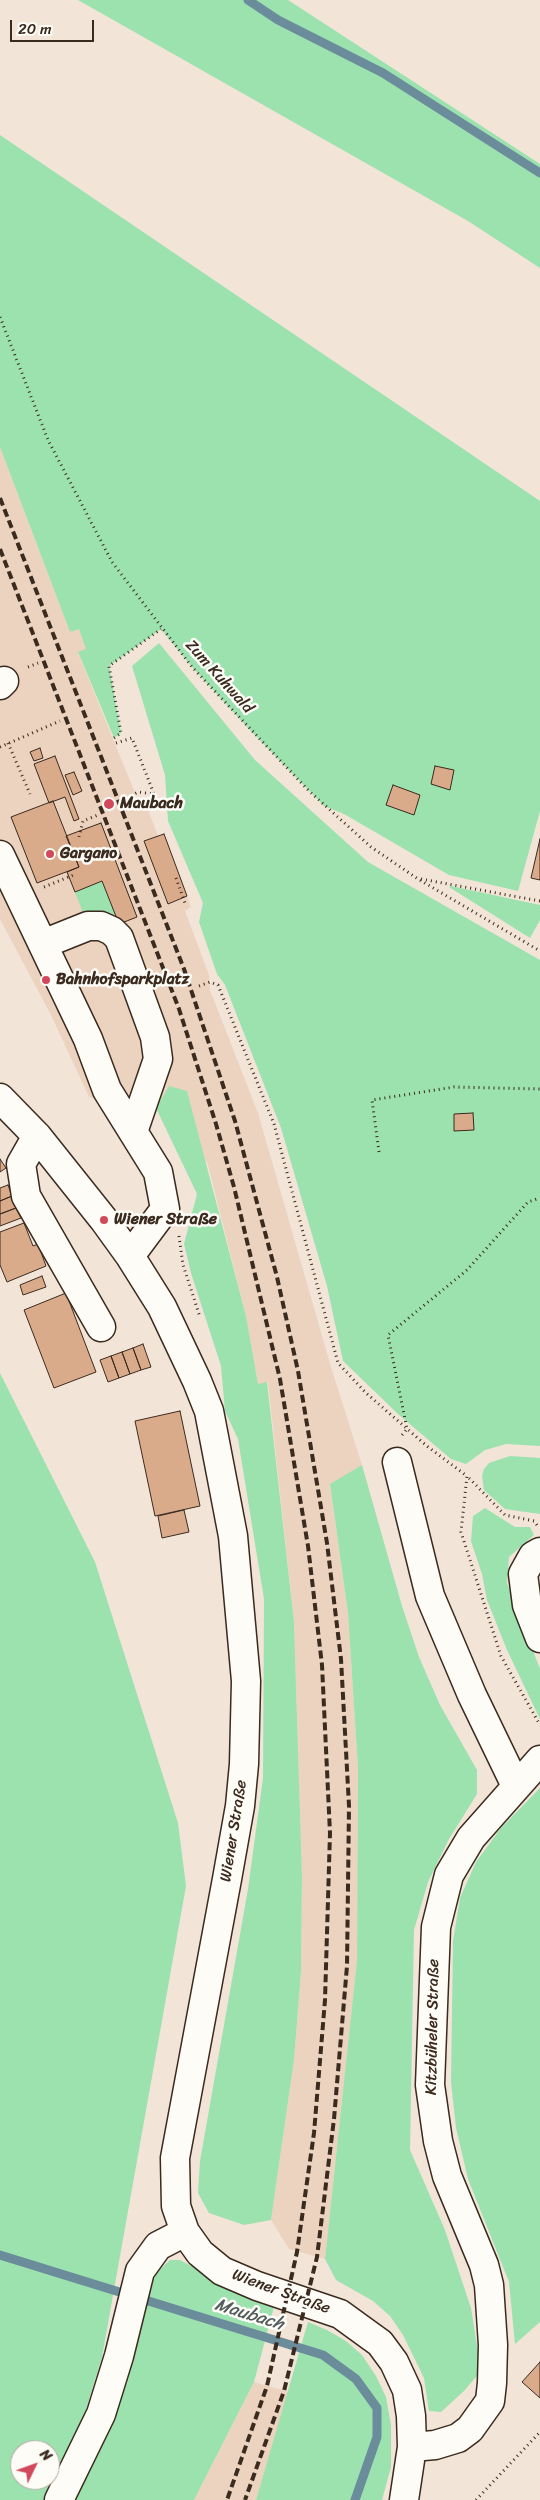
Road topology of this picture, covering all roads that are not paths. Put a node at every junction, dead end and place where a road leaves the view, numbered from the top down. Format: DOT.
graph roads {
  1 [pos="0,856"];
  2 [pos="43,944"];
  3 [pos="0,1098"];
  4 [pos="133,1132"];
  5 [pos="37,1136"];
  6 [pos="130,1256"];
  7 [pos="101,1327"];
  8 [pos="397,1462"];
  9 [pos="540,1552"];
  10 [pos="540,1638"];
  11 [pos="540,1760"];
  12 [pos="516,1786"];
  13 [pos="185,2232"];
  14 [pos="412,2447"];
  15 [pos="59,2500"];
  16 [pos="404,2500"];
  1 -- 2 [label="street"];
  2 -- 4 [label="street"];
  2 -- 4 [label="street"];
  3 -- 5 [label="street, Wiener Straße"];
  4 -- 6 [label="street"];
  5 -- 6 [label="street, Wiener Straße"];
  5 -- 7 [label="street"];
  6 -- 13 [label="street, Wiener Straße"];
  8 -- 12 [label="street"];
  9 -- 10 [label="street"];
  11 -- 12 [label="street, Kitzbüheler Straße"];
  12 -- 14 [label="street, Kitzbüheler Straße"];
  13 -- 14 [label="street, Wiener Straße"];
  13 -- 15 [label="street"];
  14 -- 16 [label="street, Wiener Straße"];
}
